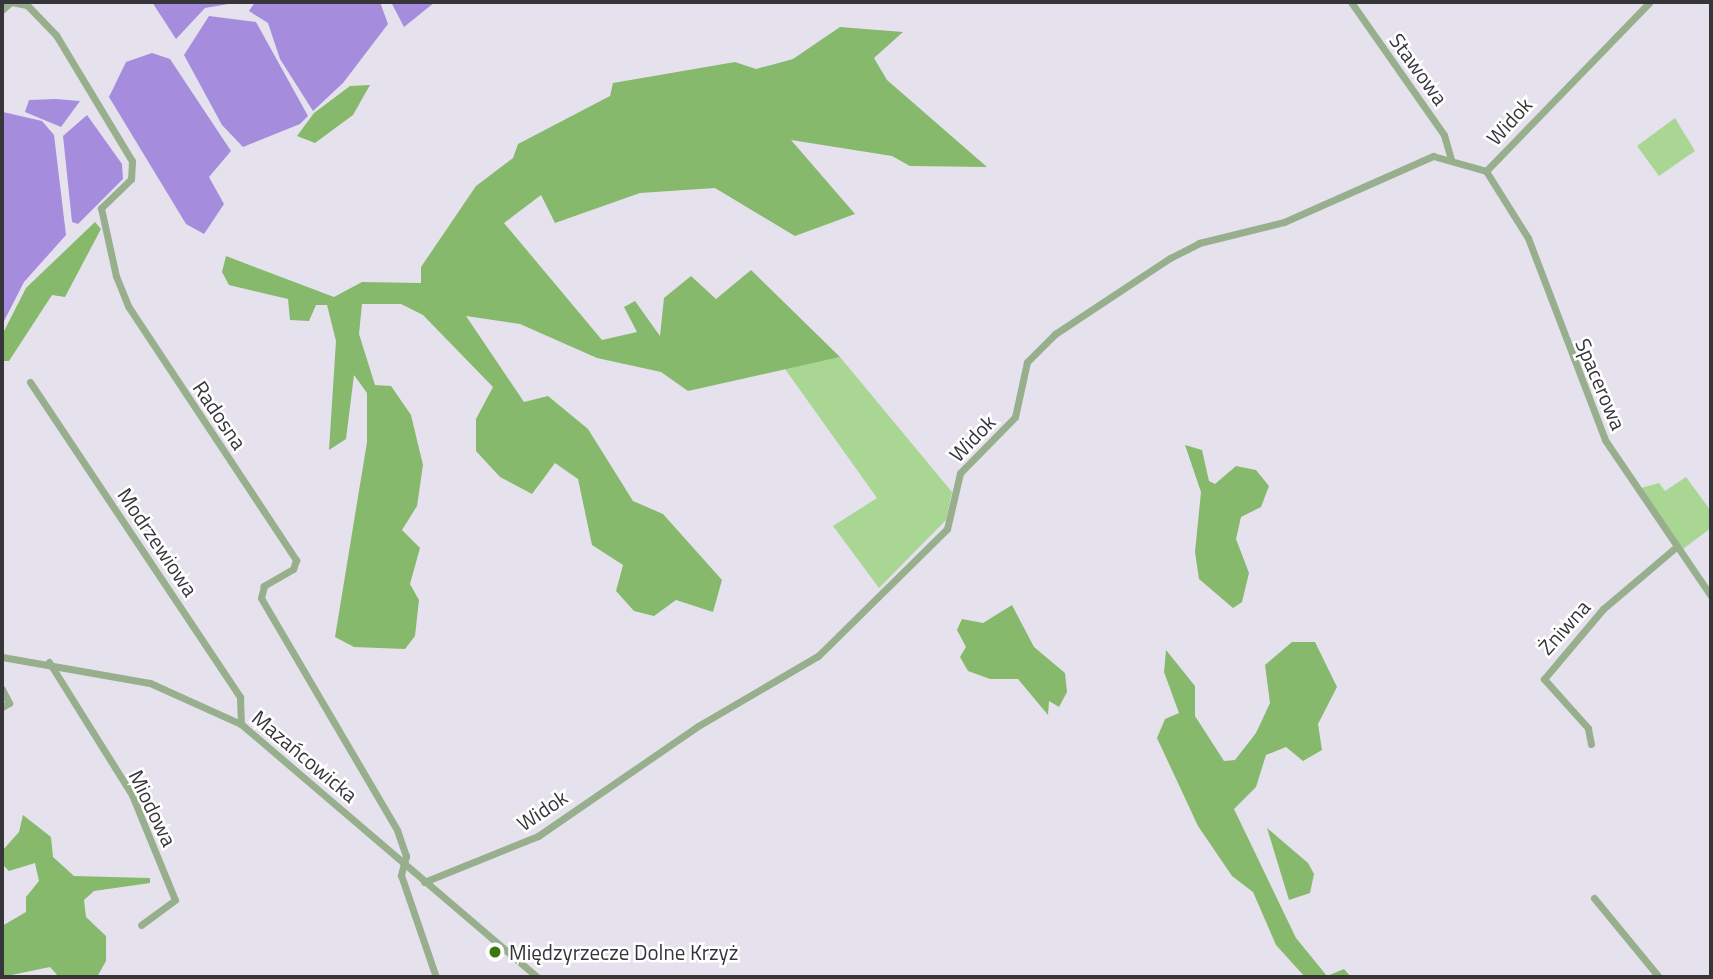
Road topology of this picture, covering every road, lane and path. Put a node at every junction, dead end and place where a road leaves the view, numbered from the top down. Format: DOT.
graph roads {
  1 [pos="11,2"];
  2 [pos="1351,2"];
  3 [pos="1650,2"];
  4 [pos="2,10"];
  5 [pos="1451,159"];
  6 [pos="1486,172"];
  7 [pos="30,382"];
  8 [pos="1676,547"];
  9 [pos="1711,596"];
  10 [pos="2,657"];
  11 [pos="49,662"];
  12 [pos="2,689"];
  13 [pos="2,707"];
  14 [pos="241,724"];
  15 [pos="1591,744"];
  16 [pos="404,864"];
  17 [pos="424,881"];
  18 [pos="1594,898"];
  19 [pos="141,925"];
  20 [pos="436,977"];
  21 [pos="537,977"];
  22 [pos="1659,977"];
  1 -- 4 [label="street, Radosna"];
  1 -- 16 [label="street, Radosna"];
  2 -- 5 [label="street, Stawowa"];
  3 -- 6 [label="street, Widok"];
  5 -- 6 [label="street, Widok"];
  5 -- 17 [label="street, Widok"];
  6 -- 8 [label="street, Spacerowa"];
  7 -- 14 [label="street, Modrzewiowa"];
  8 -- 9 [label="street, Spacerowa"];
  8 -- 15 [label="street, Żniwna"];
  10 -- 11 [label="street, Mazańcowicka"];
  11 -- 14 [label="street, Mazańcowicka"];
  11 -- 19 [label="street, Miodowa"];
  12 -- 13 [label="street"];
  14 -- 16 [label="street, Mazańcowicka"];
  16 -- 17 [label="street, Mazańcowicka"];
  16 -- 20 [label="street"];
  17 -- 21 [label="street, Mazańcowicka"];
  18 -- 22 [label="street"];
}
